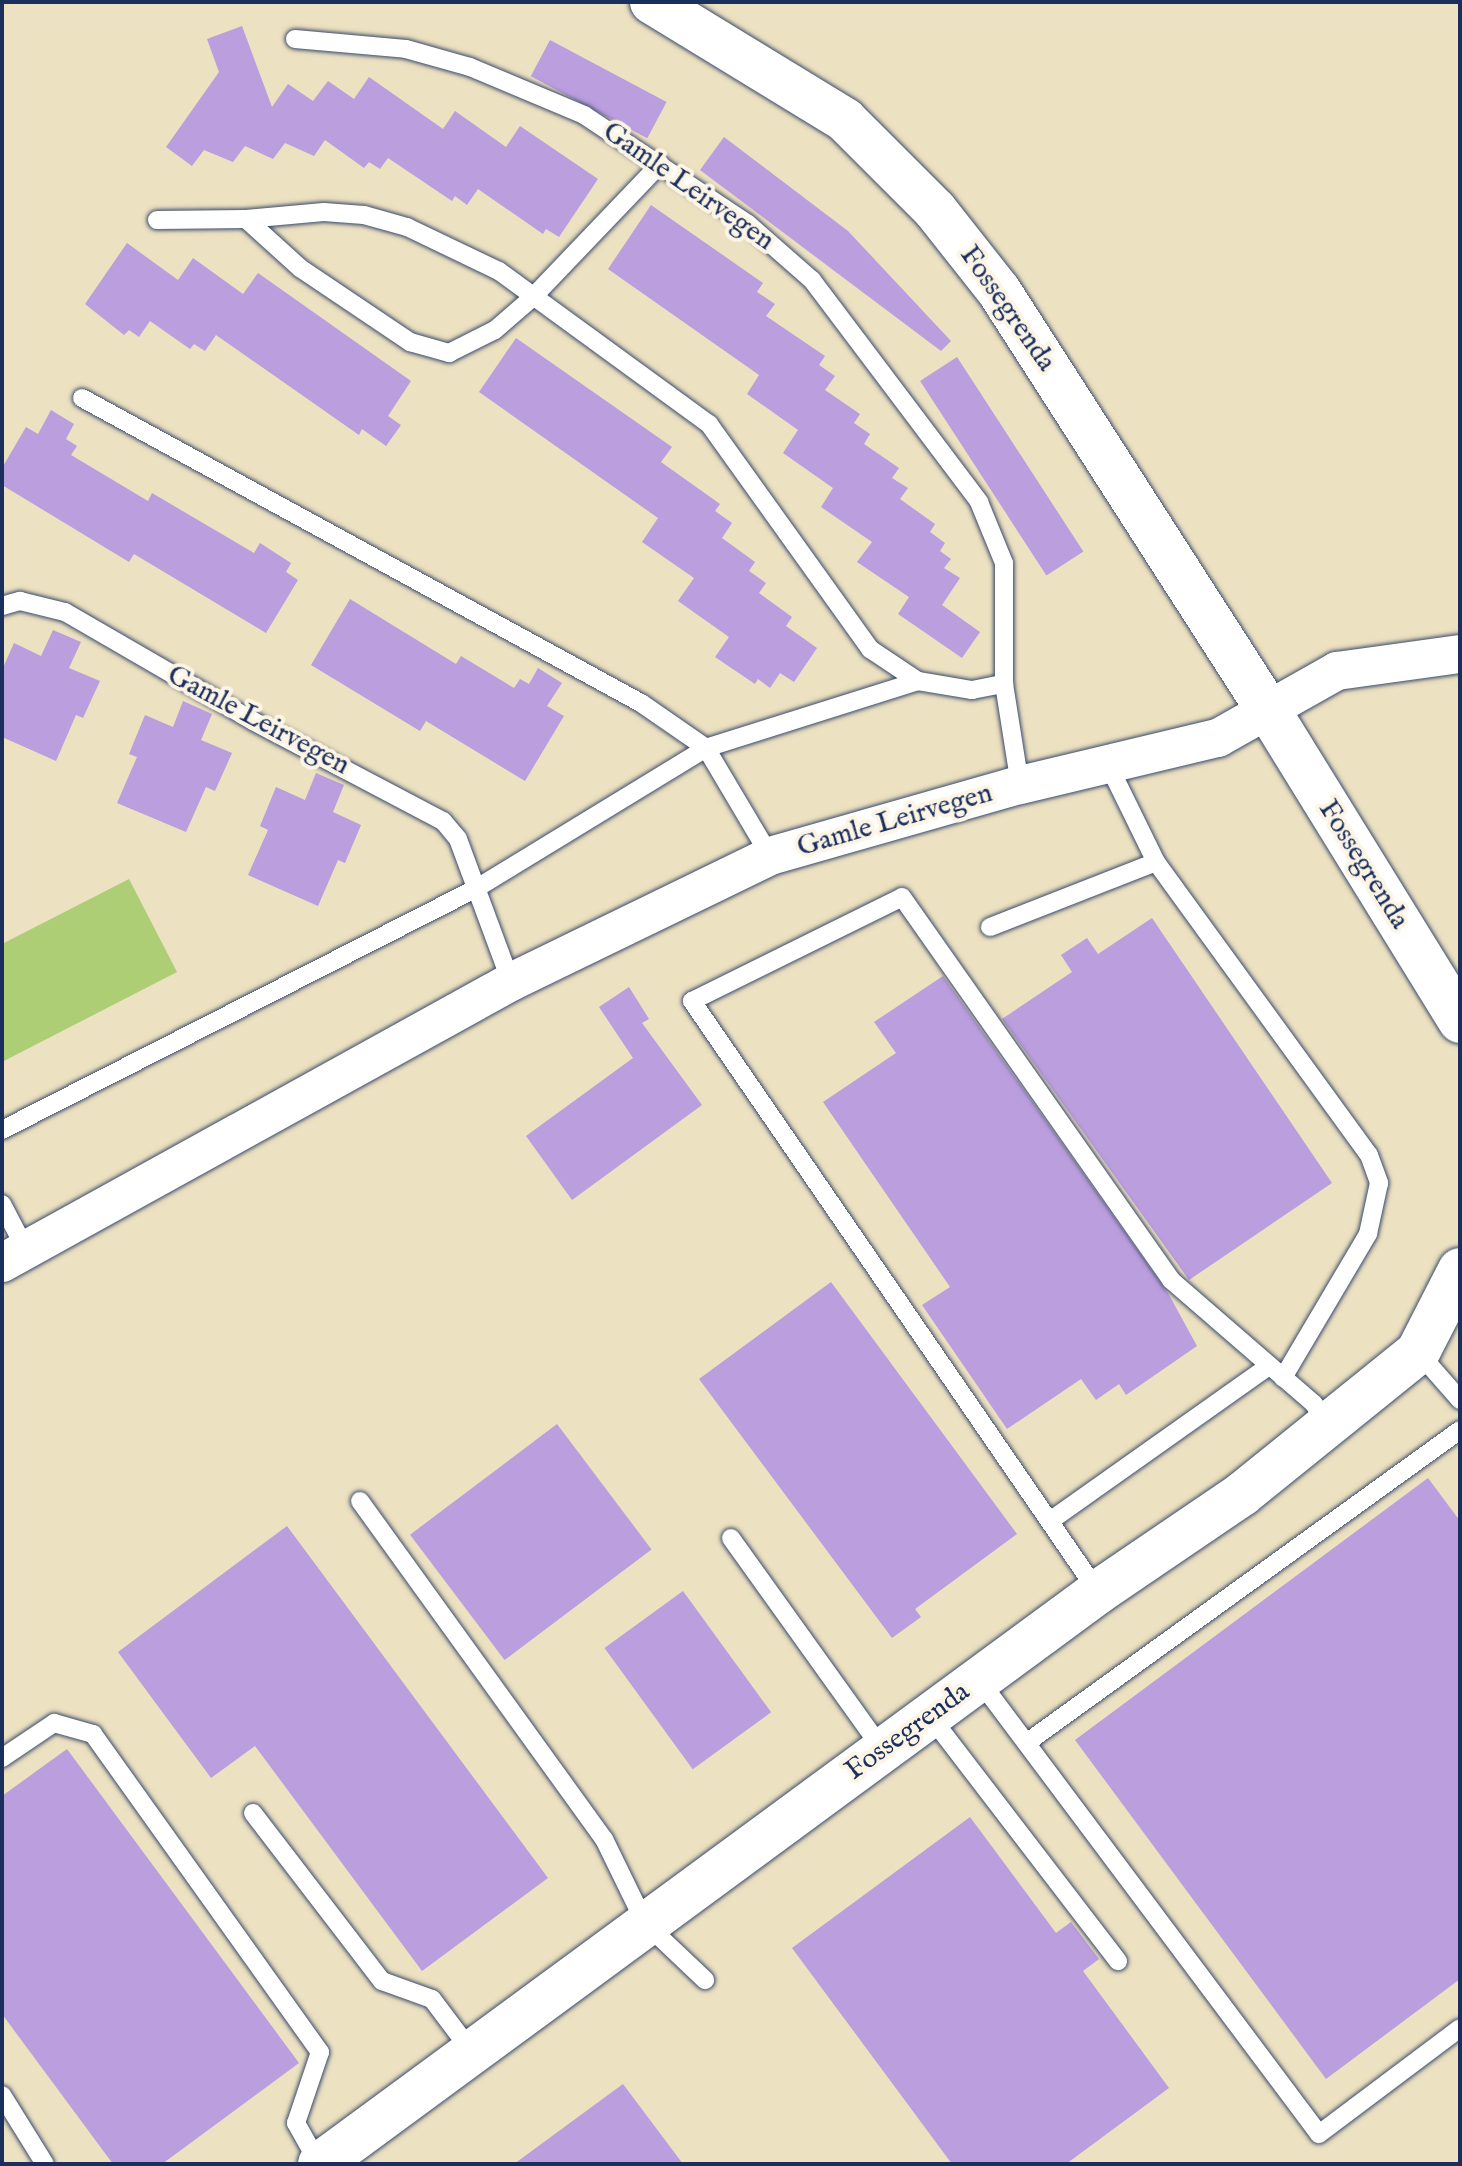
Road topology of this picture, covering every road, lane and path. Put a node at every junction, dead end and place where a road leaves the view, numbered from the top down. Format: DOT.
graph roads {
  1 [pos="652,2"];
  2 [pos="295,39"];
  3 [pos="660,164"];
  4 [pos="246,219"];
  5 [pos="157,220"];
  6 [pos="533,297"];
  7 [pos="82,398"];
  8 [pos="2,606"];
  9 [pos="1460,654"];
  10 [pos="918,681"];
  11 [pos="1004,684"];
  12 [pos="1267,708"];
  13 [pos="706,748"];
  14 [pos="1108,764"];
  15 [pos="1020,785"];
  16 [pos="770,856"];
  17 [pos="1156,862"];
  18 [pos="477,888"];
  19 [pos="990,927"];
  20 [pos="511,982"];
  21 [pos="1460,1021"];
  22 [pos="2,1130"];
  23 [pos="2,1204"];
  24 [pos="14,1256"];
  25 [pos="1460,1270"];
  26 [pos="1418,1352"];
  27 [pos="1276,1372"];
  28 [pos="1460,1400"];
  29 [pos="1328,1426"];
  30 [pos="1460,1430"];
  31 [pos="360,1501"];
  32 [pos="1050,1521"];
  33 [pos="731,1538"];
  34 [pos="1098,1592"];
  35 [pos="979,1680"];
  36 [pos="930,1716"];
  37 [pos="1029,1741"];
  38 [pos="883,1750"];
  39 [pos="2,1758"];
  40 [pos="253,1813"];
  41 [pos="645,1923"];
  42 [pos="1118,1961"];
  43 [pos="705,1980"];
  44 [pos="1460,2028"];
  45 [pos="472,2052"];
  46 [pos="2,2095"];
  47 [pos="45,2164"];
  48 [pos="319,2164"];
  1 -- 12 [label="street, Fossegrenda"];
  2 -- 3 [label="lane, Gamle Leirvegen"];
  3 -- 6 [label="lane"];
  3 -- 11 [label="lane, Gamle Leirvegen"];
  4 -- 5 [label="lane"];
  4 -- 6 [label="lane"];
  4 -- 6 [label="lane"];
  6 -- 10 [label="lane"];
  7 -- 13 [label="lane, Gamle Leirvegen"];
  8 -- 18 [label="lane, Gamle Leirvegen"];
  9 -- 12 [label="street"];
  10 -- 11 [label="lane"];
  10 -- 13 [label="lane"];
  11 -- 15 [label="lane, Gamle Leirvegen"];
  12 -- 14 [label="street, Gamle Leirvegen"];
  12 -- 21 [label="street, Fossegrenda"];
  13 -- 16 [label="lane, Gamle Leirvegen"];
  13 -- 18 [label="lane"];
  14 -- 15 [label="street, Gamle Leirvegen"];
  14 -- 17 [label="lane"];
  15 -- 16 [label="street, Gamle Leirvegen"];
  16 -- 20 [label="street, Gamle Leirvegen"];
  17 -- 19 [label="lane"];
  17 -- 27 [label="lane"];
  18 -- 20 [label="lane, Gamle Leirvegen"];
  18 -- 22 [label="lane"];
  20 -- 24 [label="street, Gamle Leirvegen"];
  23 -- 24 [label="lane, Gamle Leirvegen"];
  25 -- 26 [label="street, Fossegrenda"];
  26 -- 28 [label="lane"];
  26 -- 29 [label="street, Fossegrenda"];
  27 -- 29 [label="lane"];
  27 -- 32 [label="lane"];
  27 -- 32 [label="lane"];
  29 -- 34 [label="street, Fossegrenda"];
  30 -- 37 [label="lane"];
  31 -- 41 [label="lane"];
  32 -- 34 [label="lane"];
  33 -- 38 [label="lane"];
  34 -- 35 [label="street, Fossegrenda"];
  35 -- 36 [label="street, Fossegrenda"];
  35 -- 37 [label="lane"];
  36 -- 38 [label="street, Fossegrenda"];
  36 -- 42 [label="lane"];
  37 -- 44 [label="lane"];
  38 -- 41 [label="street, Fossegrenda"];
  39 -- 48 [label="lane"];
  40 -- 45 [label="lane"];
  41 -- 43 [label="lane"];
  41 -- 45 [label="street, Fossegrenda"];
  45 -- 48 [label="street, Fossegrenda"];
  46 -- 47 [label="lane"];
}
